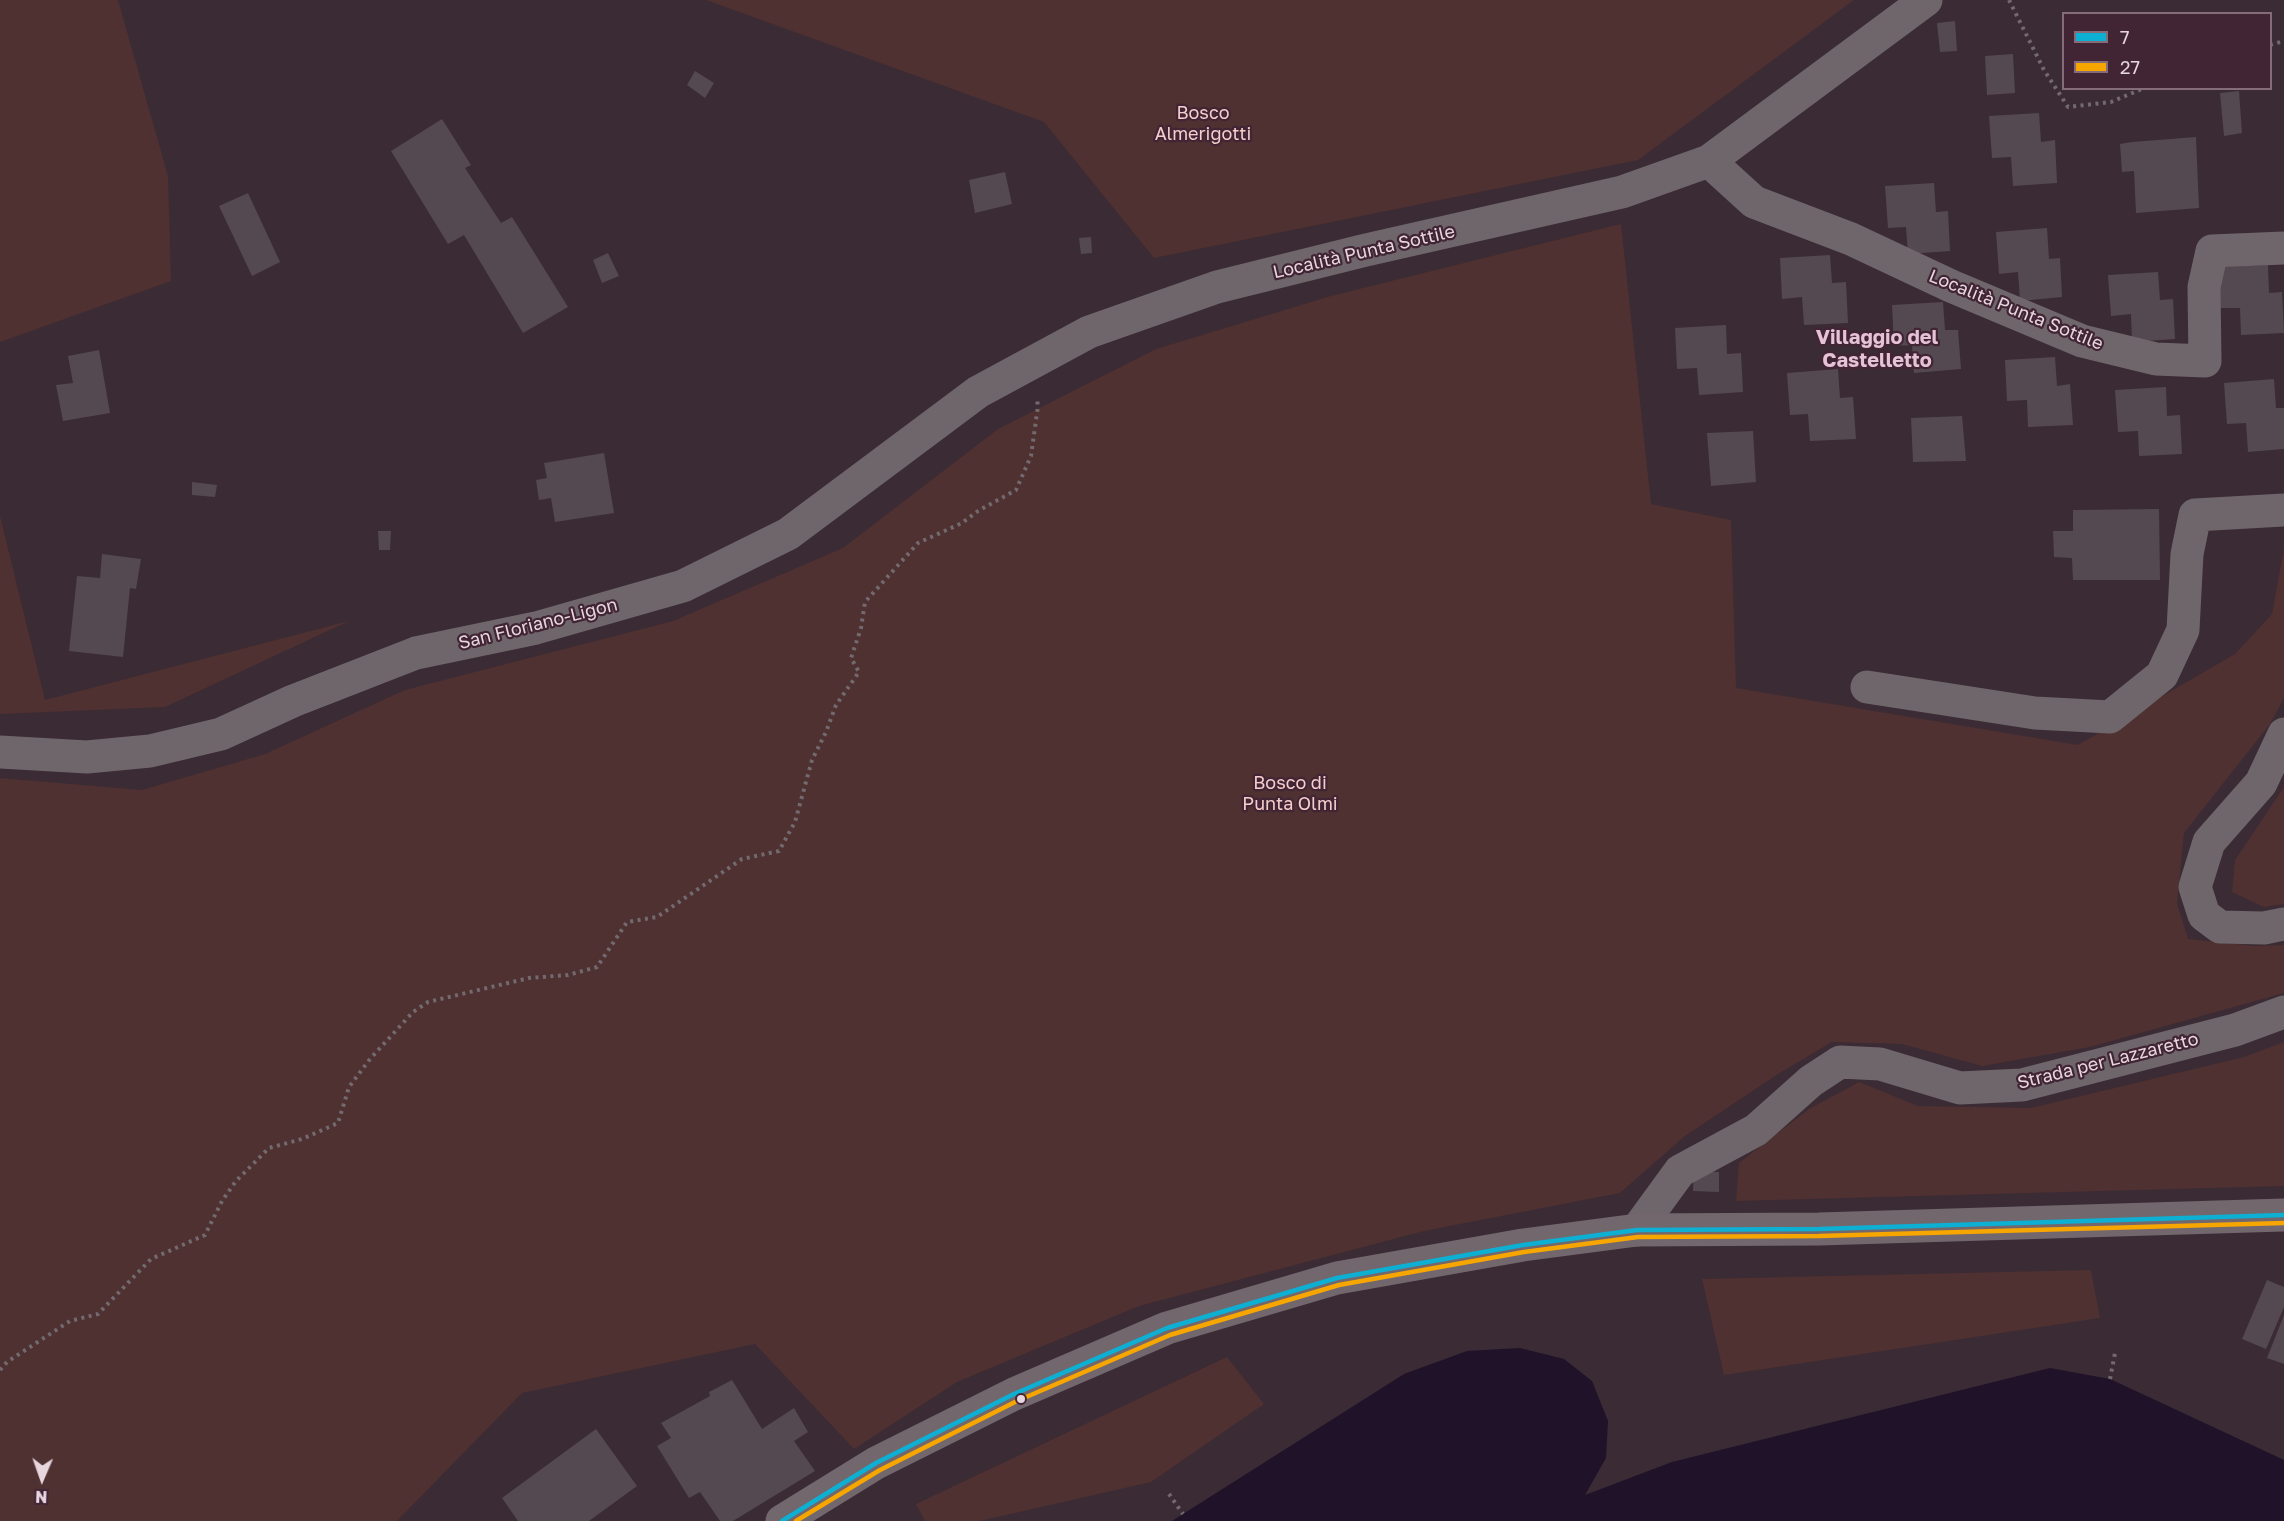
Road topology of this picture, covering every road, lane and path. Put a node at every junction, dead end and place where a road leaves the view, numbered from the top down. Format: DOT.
graph roads {
  1 [pos="1926,0"];
  2 [pos="2010,0"];
  3 [pos="2139,90"];
  4 [pos="1709,160"];
  5 [pos="2284,248"];
  6 [pos="1026,366"];
  7 [pos="2284,510"];
  8 [pos="1867,687"];
  9 [pos="2284,734"];
  10 [pos="0,752"];
  11 [pos="2284,924"];
  12 [pos="2284,1012"];
  13 [pos="2284,1215"];
  14 [pos="1637,1230"];
  15 [pos="2115,1353"];
  16 [pos="0,1370"];
  17 [pos="2110,1379"];
  18 [pos="1169,1494"];
  19 [pos="1183,1514"];
  20 [pos="782,1521"];
  1 -- 4 [label="street, Località Punta Sottile"];
  2 -- 3 [label="path"];
  4 -- 5 [label="street, Località Punta Sottile"];
  4 -- 6 [label="street, Località Punta Sottile"];
  6 -- 10 [label="street, San Floriano-Ligon"];
  6 -- 16 [label="path"];
  7 -- 8 [label="street"];
  9 -- 11 [label="street"];
  12 -- 14 [label="street, Strada per Lazzaretto"];
  13 -- 14 [label="main road"];
  14 -- 20 [label="main road"];
  15 -- 17 [label="path"];
  18 -- 19 [label="path"];
}
